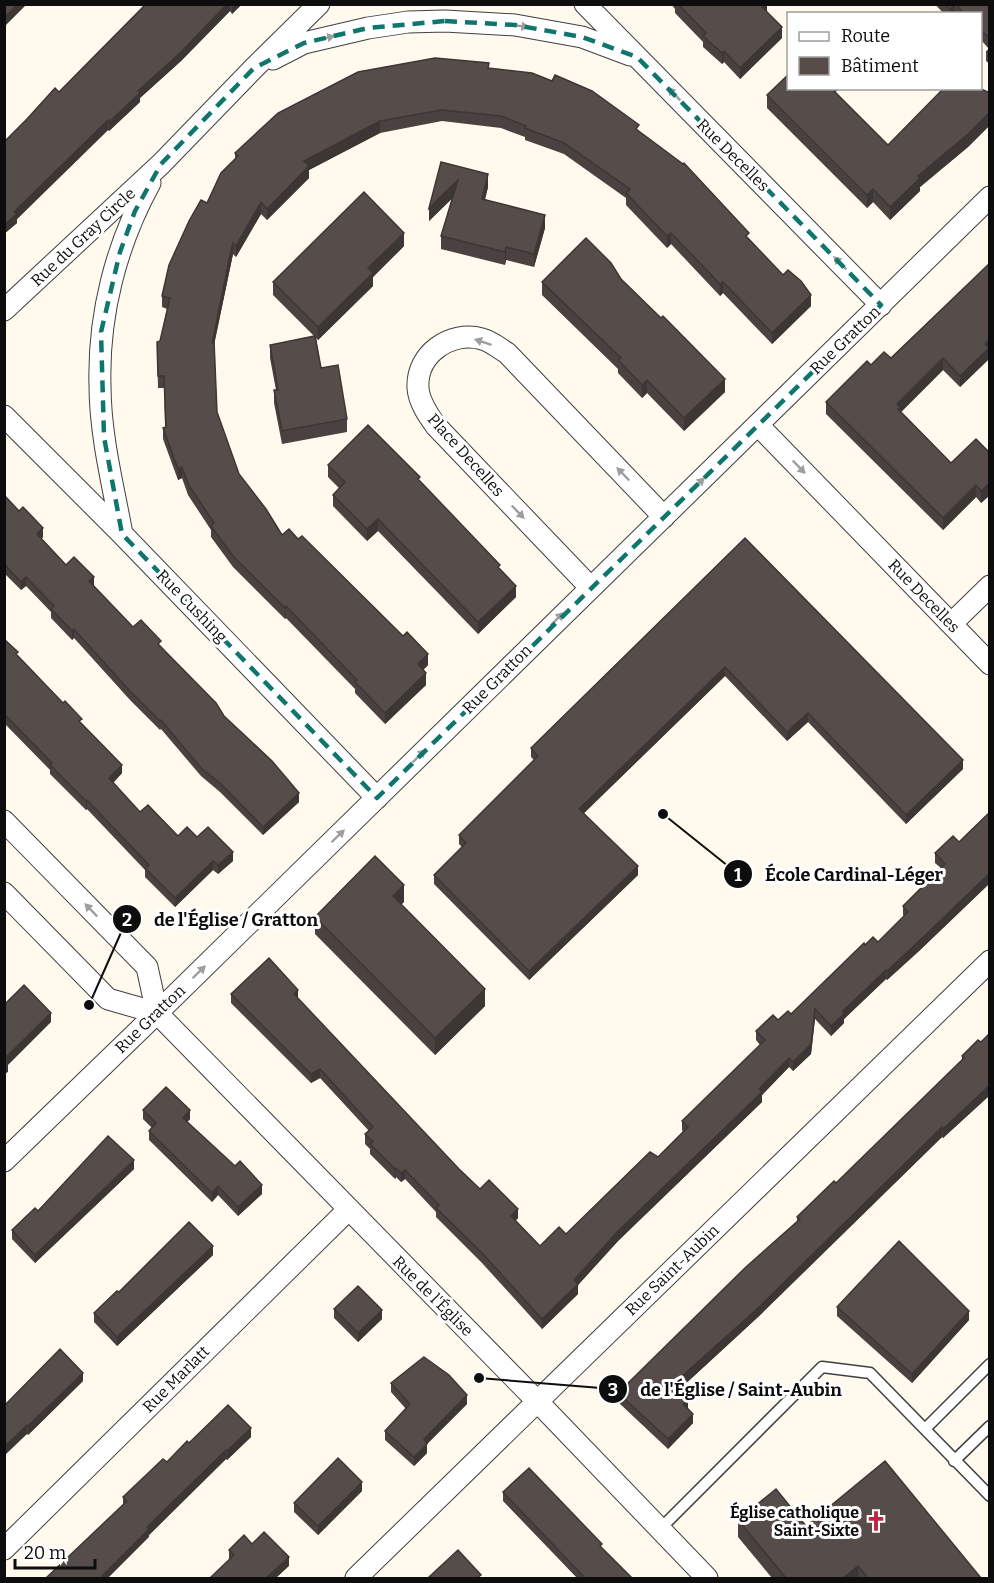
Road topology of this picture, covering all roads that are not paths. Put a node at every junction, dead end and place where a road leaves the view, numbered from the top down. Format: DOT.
graph roads {
  1 [pos="319,4"];
  2 [pos="585,4"];
  3 [pos="637,57"];
  4 [pos="254,68"];
  5 [pos="161,165"];
  6 [pos="990,197"];
  7 [pos="881,305"];
  8 [pos="4,309"];
  9 [pos="4,416"];
  10 [pos="758,425"];
  11 [pos="664,517"];
  12 [pos="122,534"];
  13 [pos="990,586"];
  14 [pos="590,587"];
  15 [pos="951,624"];
  16 [pos="990,664"];
  17 [pos="377,798"];
  18 [pos="4,821"];
  19 [pos="4,894"];
  20 [pos="990,961"];
  21 [pos="157,1013"];
  22 [pos="4,1161"];
  23 [pos="348,1210"];
  24 [pos="990,1364"];
  25 [pos="537,1401"];
  26 [pos="990,1426"];
  27 [pos="926,1428"];
  28 [pos="954,1461"];
  29 [pos="990,1496"];
  30 [pos="660,1529"];
  31 [pos="4,1549"];
  32 [pos="356,1578"];
  33 [pos="707,1578"];
  1 -- 4 [label="street, Rue du Gray Circle"];
  2 -- 3 [label="street, Rue Decelles"];
  4 -- 3 [label="street, Rue du Gray Circle, one-way"];
  7 -- 3 [label="street, Rue Decelles, one-way"];
  4 -- 5 [label="street, Rue du Gray Circle"];
  5 -- 8 [label="street, Rue du Gray Circle"];
  5 -- 12 [label="street, Rue du Gray Circle"];
  6 -- 7 [label="street, Rue Gratton"];
  7 -- 10 [label="street, Rue Gratton"];
  9 -- 12 [label="street, Rue Cushing"];
  11 -- 10 [label="street, Rue Gratton, one-way"];
  10 -- 15 [label="street, Rue Decelles, one-way"];
  11 -- 14 [label="street, Rue Gratton"];
  11 -- 14 [label="street, Place Decelles, one-way"];
  12 -- 17 [label="street, Rue Cushing"];
  13 -- 15 [label="street"];
  17 -- 14 [label="street, Rue Gratton, one-way"];
  15 -- 16 [label="street, Rue Decelles"];
  21 -- 17 [label="street, Rue Gratton, one-way"];
  21 -- 18 [label="street, one-way"];
  19 -- 21 [label="street, Rue de l'Église"];
  20 -- 25 [label="street, Rue Saint-Aubin"];
  21 -- 22 [label="street, Rue Gratton"];
  21 -- 23 [label="street, Rue de l'Église"];
  23 -- 25 [label="street, Rue de l'Église"];
  23 -- 31 [label="street, Rue Marlatt"];
  24 -- 27 [label="lane"];
  25 -- 30 [label="street, Rue de l'Église"];
  25 -- 32 [label="street, Rue Saint-Aubin"];
  26 -- 28 [label="lane"];
  27 -- 28 [label="lane"];
  27 -- 30 [label="lane"];
  28 -- 29 [label="lane"];
  30 -- 33 [label="street, Rue de l'Église"];
}
